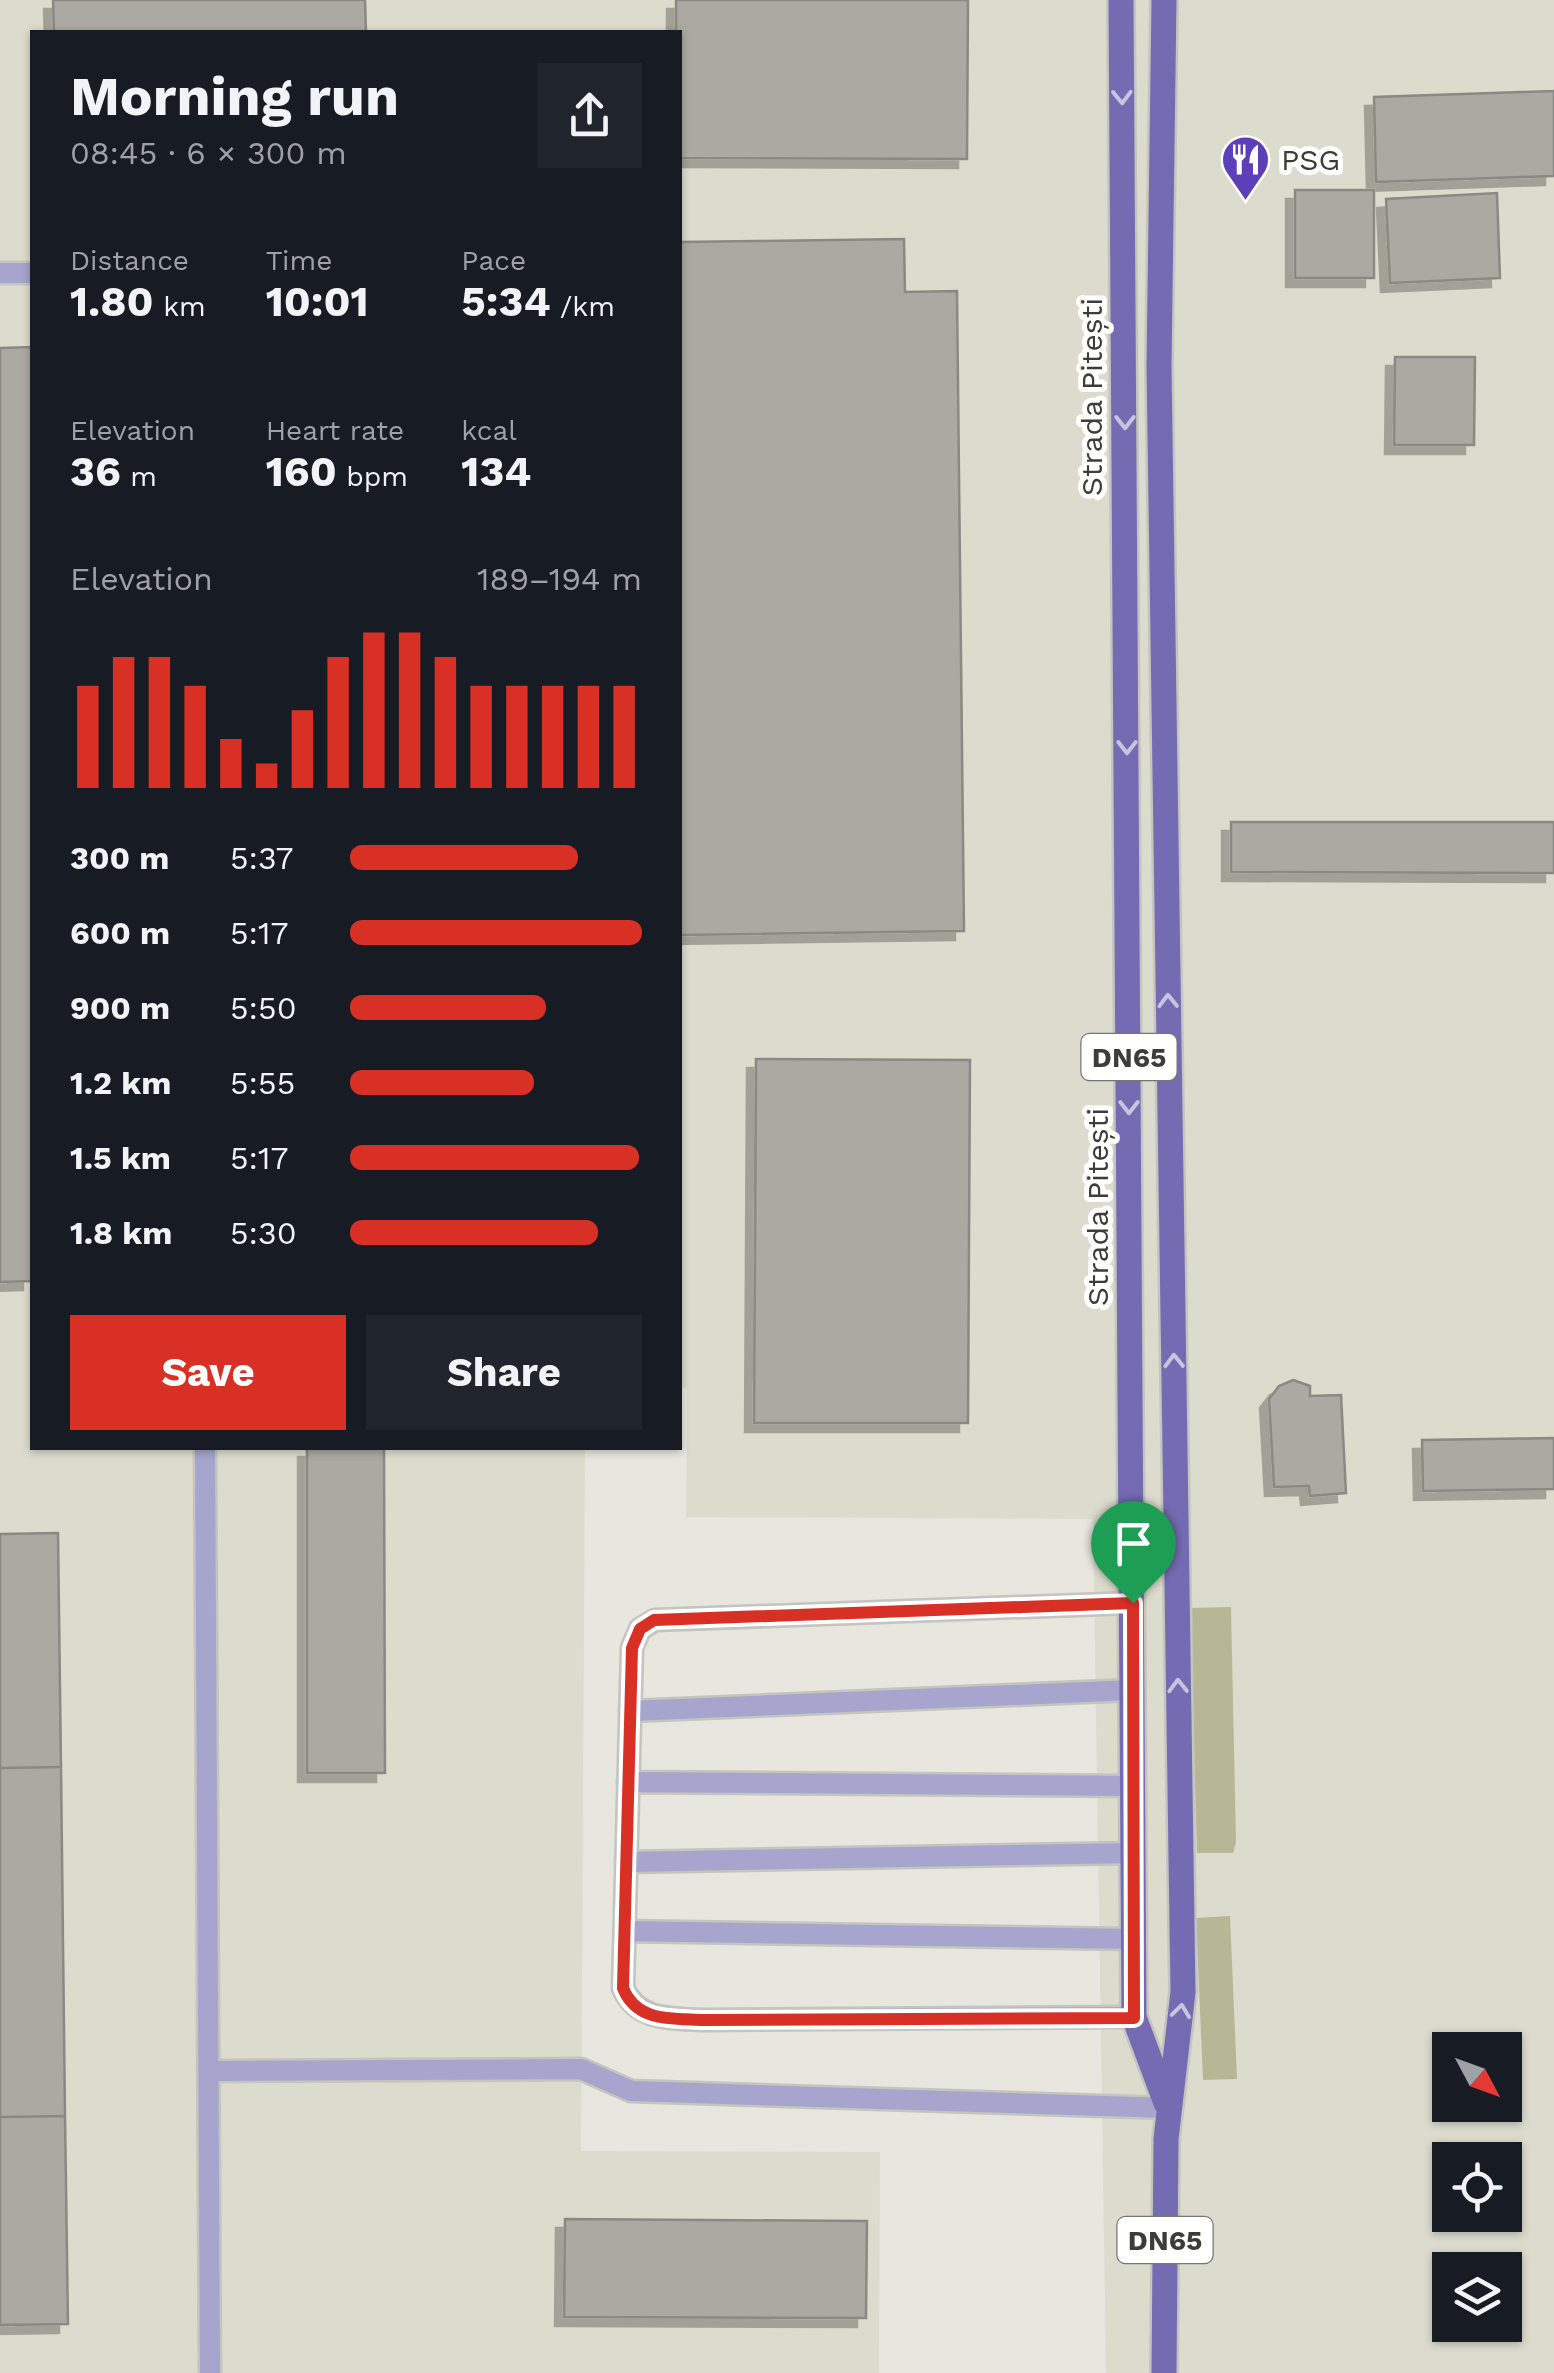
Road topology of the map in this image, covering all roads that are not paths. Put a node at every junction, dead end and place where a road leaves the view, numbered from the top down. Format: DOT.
graph roads {
  1 [pos="1120,0"];
  2 [pos="1164,0"];
  3 [pos="0,273"];
  4 [pos="30,274"];
  5 [pos="204,1450"];
  6 [pos="1133,1603"];
  7 [pos="1133,1690"];
  8 [pos="630,1711"];
  9 [pos="628,1782"];
  10 [pos="1134,1786"];
  11 [pos="1134,1853"];
  12 [pos="626,1862"];
  13 [pos="625,1931"];
  14 [pos="1135,1939"];
  15 [pos="1134,2018"];
  16 [pos="208,2071"];
  17 [pos="1168,2108"];
  18 [pos="210,2373"];
  19 [pos="1164,2373"];
  1 -- 6 [label="main road, Strada Pitești / DN65, one-way"];
  17 -- 2 [label="main road, Strada Pitești / DN65, one-way"];
  3 -- 4 [label="lane"];
  5 -- 16 [label="lane"];
  6 -- 7 [label="main road, Strada Pitești / DN65"];
  6 -- 8 [label="lane"];
  7 -- 8 [label="lane"];
  7 -- 10 [label="main road, Strada Pitești / DN65"];
  8 -- 9 [label="lane"];
  9 -- 10 [label="lane"];
  9 -- 12 [label="lane"];
  10 -- 11 [label="main road, Strada Pitești / DN65"];
  11 -- 12 [label="lane"];
  11 -- 14 [label="main road, Strada Pitești / DN65"];
  12 -- 13 [label="lane"];
  13 -- 14 [label="lane"];
  13 -- 15 [label="lane"];
  14 -- 15 [label="main road, Strada Pitești / DN65"];
  15 -- 17 [label="main road, Strada Pitești / DN65"];
  16 -- 17 [label="lane"];
  16 -- 18 [label="lane"];
  17 -- 19 [label="main road, Strada Pitești / DN65"];
}
